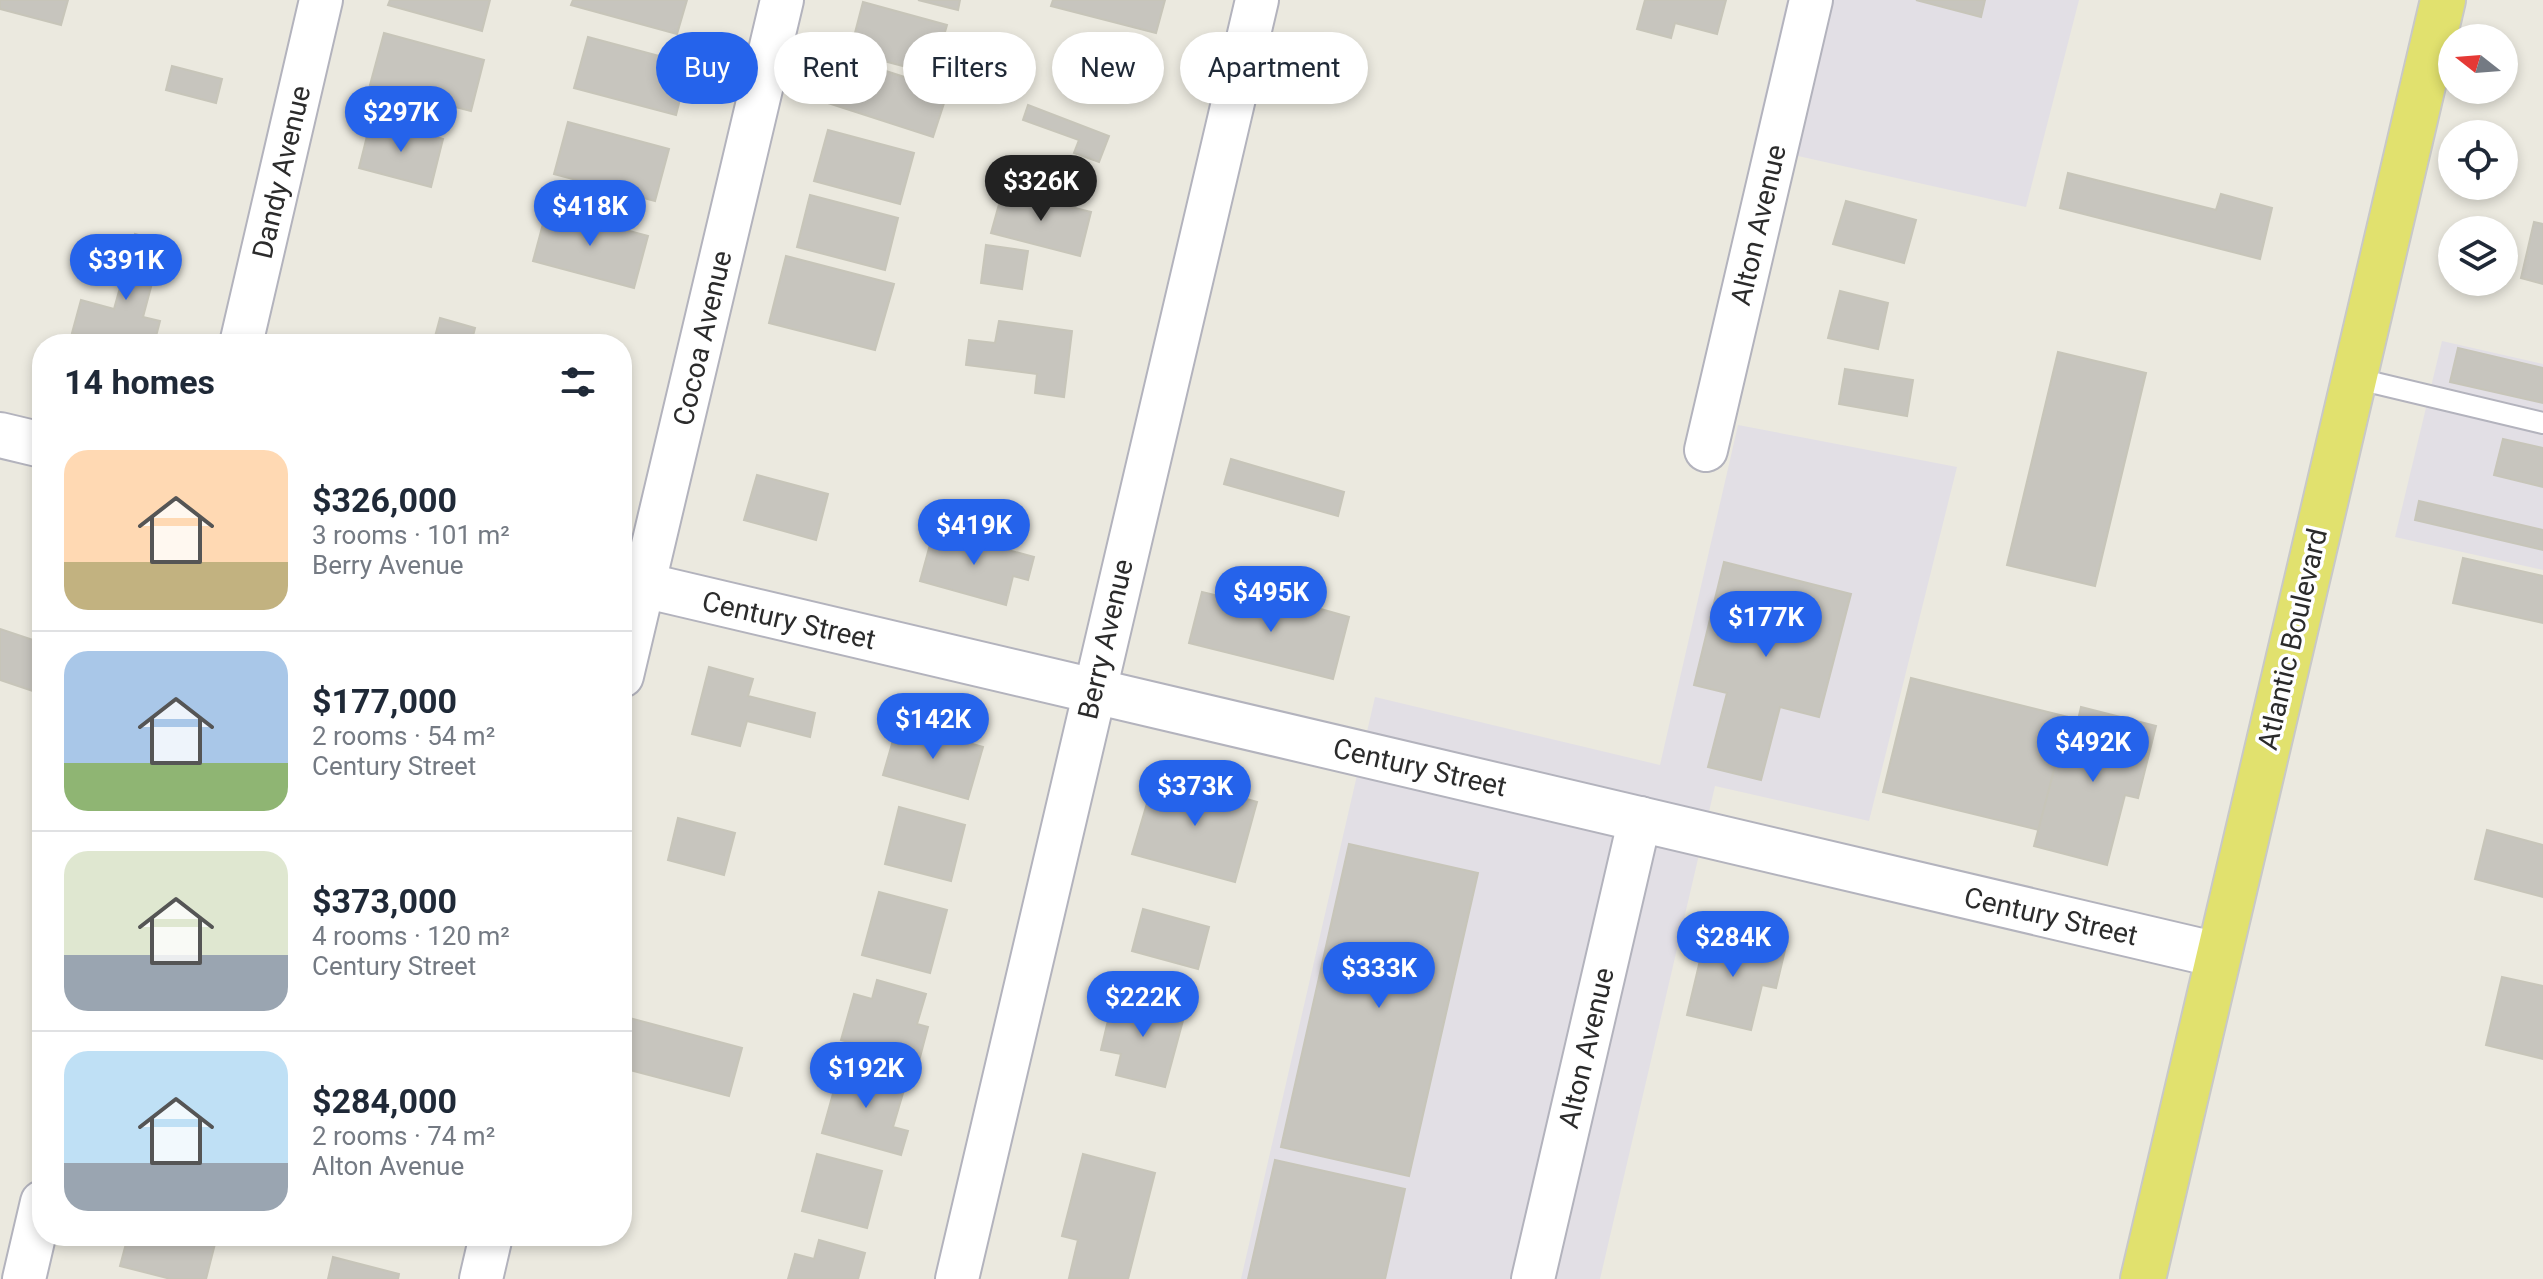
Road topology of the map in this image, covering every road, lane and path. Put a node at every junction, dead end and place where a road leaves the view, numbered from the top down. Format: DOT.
graph roads {
  1 [pos="321,0"];
  2 [pos="782,0"];
  3 [pos="1257,0"];
  4 [pos="1811,0"];
  5 [pos="2443,0"];
  6 [pos="243,334"];
  7 [pos="2354,378"];
  8 [pos="2543,423"];
  9 [pos="0,435"];
  10 [pos="32,443"];
  11 [pos="1706,450"];
  12 [pos="633,582"];
  13 [pos="1093,692"];
  14 [pos="1640,818"];
  15 [pos="2218,955"];
  16 [pos="32,1245"];
  17 [pos="489,1246"];
  18 [pos="24,1279"];
  19 [pos="481,1279"];
  20 [pos="957,1279"];
  21 [pos="1533,1279"];
  22 [pos="2143,1279"];
  1 -- 6 [label="street, Dandy Avenue"];
  2 -- 12 [label="street, Cocoa Avenue"];
  3 -- 13 [label="street, Berry Avenue"];
  4 -- 11 [label="street, Alton Avenue"];
  5 -- 7 [label="main road, Atlantic Boulevard"];
  7 -- 8 [label="lane"];
  7 -- 15 [label="main road, Atlantic Boulevard"];
  9 -- 10 [label="street"];
  12 -- 13 [label="street, Century Street"];
  13 -- 14 [label="street, Century Street"];
  13 -- 20 [label="street, Berry Avenue"];
  14 -- 15 [label="street, Century Street"];
  14 -- 21 [label="street, Alton Avenue"];
  15 -- 22 [label="main road, Atlantic Boulevard"];
  16 -- 18 [label="street"];
  17 -- 19 [label="street"];
}
